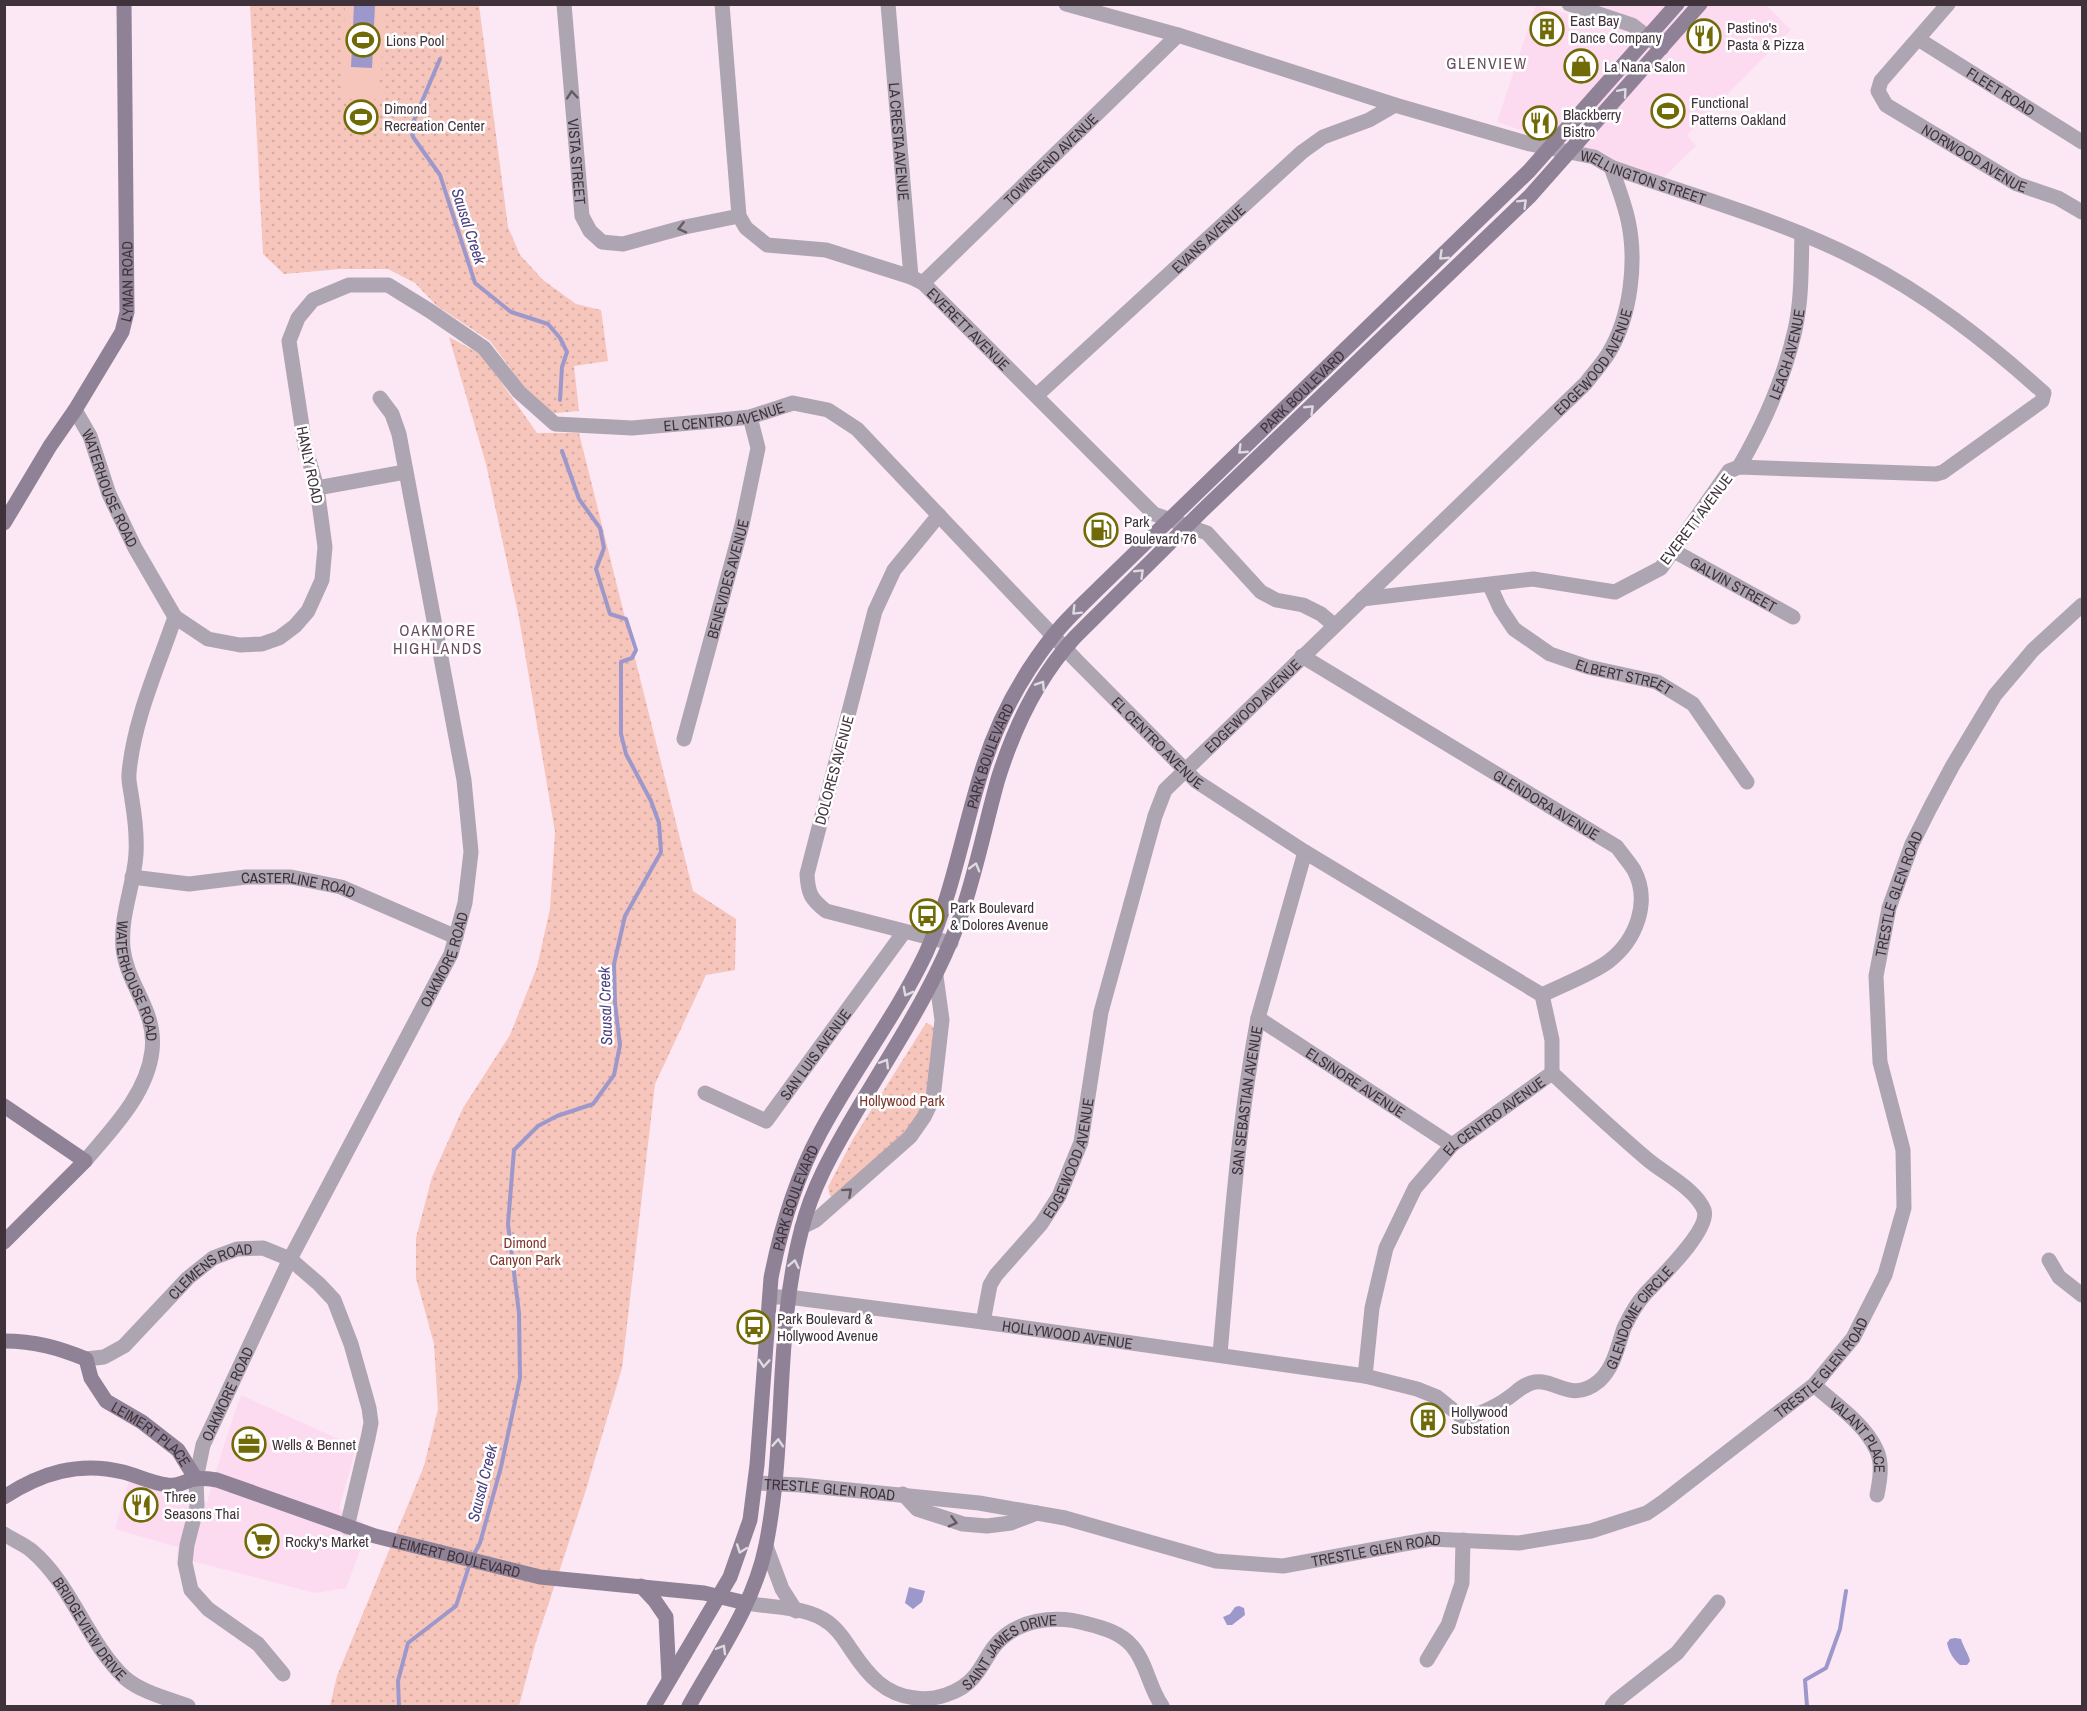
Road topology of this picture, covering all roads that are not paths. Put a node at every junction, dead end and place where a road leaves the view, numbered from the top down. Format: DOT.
graph roads {
  1 [pos="124,4"];
  2 [pos="564,4"];
  3 [pos="722,4"];
  4 [pos="888,4"];
  5 [pos="1066,4"];
  6 [pos="1569,4"];
  7 [pos="1677,4"];
  8 [pos="1700,4"];
  9 [pos="1948,4"];
  10 [pos="1178,36"];
  11 [pos="1648,36"];
  12 [pos="1918,39"];
  13 [pos="1662,48"];
  14 [pos="1395,105"];
  15 [pos="2082,142"];
  16 [pos="1550,148"];
  17 [pos="1571,152"];
  18 [pos="1611,167"];
  19 [pos="2082,212"];
  20 [pos="739,216"];
  21 [pos="1802,234"];
  22 [pos="917,280"];
  23 [pos="430,311"];
  24 [pos="2044,393"];
  25 [pos="1037,395"];
  26 [pos="380,398"];
  27 [pos="75,410"];
  28 [pos="750,417"];
  29 [pos="1739,467"];
  30 [pos="405,472"];
  31 [pos="317,488"];
  32 [pos="939,515"];
  33 [pos="1171,519"];
  34 [pos="4,523"];
  35 [pos="1188,525"];
  36 [pos="1674,551"];
  37 [pos="1490,586"];
  38 [pos="1362,599"];
  39 [pos="2082,605"];
  40 [pos="175,616"];
  41 [pos="1793,617"];
  42 [pos="1334,625"];
  43 [pos="1053,636"];
  44 [pos="1065,648"];
  45 [pos="1302,656"];
  46 [pos="684,739"];
  47 [pos="1186,769"];
  48 [pos="1747,782"];
  49 [pos="1305,852"];
  50 [pos="132,877"];
  51 [pos="904,932"];
  52 [pos="456,937"];
  53 [pos="932,939"];
  54 [pos="951,943"];
  55 [pos="936,976"];
  56 [pos="1542,995"];
  57 [pos="1258,1018"];
  58 [pos="1552,1073"];
  59 [pos="705,1093"];
  60 [pos="4,1106"];
  61 [pos="1452,1144"];
  62 [pos="85,1161"];
  63 [pos="802,1227"];
  64 [pos="4,1242"];
  65 [pos="290,1259"];
  66 [pos="2049,1260"];
  67 [pos="2082,1295"];
  68 [pos="770,1297"];
  69 [pos="788,1297"];
  70 [pos="983,1322"];
  71 [pos="4,1341"];
  72 [pos="1220,1354"];
  73 [pos="86,1359"];
  74 [pos="1365,1376"];
  75 [pos="1814,1385"];
  76 [pos="196,1479"];
  77 [pos="756,1483"];
  78 [pos="775,1485"];
  79 [pos="903,1494"];
  80 [pos="1877,1495"];
  81 [pos="4,1497"];
  82 [pos="1037,1513"];
  83 [pos="347,1527"];
  84 [pos="4,1534"];
  85 [pos="1463,1540"];
  86 [pos="766,1546"];
  87 [pos="641,1586"];
  88 [pos="718,1596"];
  89 [pos="1718,1602"];
  90 [pos="747,1603"];
  91 [pos="795,1611"];
  92 [pos="1427,1660"];
  93 [pos="283,1674"];
  94 [pos="669,1679"];
  95 [pos="188,1707"];
  96 [pos="654,1707"];
  97 [pos="689,1707"];
  98 [pos="1162,1707"];
  99 [pos="1612,1707"];
  1 -- 27 [label="main road, LYMAN ROAD"];
  20 -- 2 [label="street, VISTA STREET, one-way"];
  3 -- 20 [label="street"];
  4 -- 22 [label="street, LA CRESTA AVENUE"];
  5 -- 10 [label="street, WELLINGTON STREET"];
  6 -- 11 [label="street"];
  7 -- 11 [label="main road, PARK BOULEVARD"];
  8 -- 13 [label="main road, PARK BOULEVARD"];
  9 -- 12 [label="street"];
  10 -- 14 [label="street, WELLINGTON STREET"];
  10 -- 22 [label="street, TOWNSEND AVENUE"];
  11 -- 13 [label="street"];
  11 -- 16 [label="main road, PARK BOULEVARD"];
  12 -- 15 [label="street, FLEET ROAD"];
  12 -- 19 [label="street, NORWOOD AVENUE"];
  17 -- 13 [label="main road, PARK BOULEVARD, one-way"];
  14 -- 16 [label="street, WELLINGTON STREET"];
  14 -- 25 [label="street, EVANS AVENUE"];
  16 -- 17 [label="street, WELLINGTON STREET"];
  16 -- 33 [label="main road, PARK BOULEVARD, one-way"];
  17 -- 18 [label="street, WELLINGTON STREET"];
  35 -- 17 [label="main road, PARK BOULEVARD, one-way"];
  18 -- 21 [label="street, WELLINGTON STREET"];
  18 -- 38 [label="street, EDGEWOOD AVENUE"];
  20 -- 22 [label="street, EVERETT AVENUE"];
  21 -- 24 [label="street, WELLINGTON STREET"];
  21 -- 29 [label="street, LEACH AVENUE"];
  22 -- 25 [label="street, EVERETT AVENUE"];
  23 -- 28 [label="street, EL CENTRO AVENUE"];
  23 -- 31 [label="street, HANLY ROAD"];
  24 -- 29 [label="street, EVERETT AVENUE"];
  25 -- 33 [label="street, EVERETT AVENUE"];
  26 -- 30 [label="street, OAKMORE ROAD"];
  27 -- 34 [label="main road, LYMAN ROAD"];
  27 -- 40 [label="street, WATERHOUSE ROAD"];
  28 -- 32 [label="street, EL CENTRO AVENUE"];
  28 -- 46 [label="street, BENEVIDES AVENUE"];
  29 -- 36 [label="street, EVERETT AVENUE"];
  30 -- 31 [label="street"];
  30 -- 52 [label="street, OAKMORE ROAD"];
  31 -- 40 [label="street, HANLY ROAD"];
  32 -- 43 [label="street, EL CENTRO AVENUE"];
  32 -- 51 [label="street, DOLORES AVENUE"];
  33 -- 35 [label="street, EVERETT AVENUE"];
  33 -- 43 [label="main road, PARK BOULEVARD, one-way"];
  35 -- 42 [label="street, EVERETT AVENUE"];
  44 -- 35 [label="main road, PARK BOULEVARD, one-way"];
  36 -- 37 [label="street, EVERETT AVENUE"];
  36 -- 41 [label="street, GALVIN STREET"];
  37 -- 38 [label="street, EVERETT AVENUE"];
  37 -- 48 [label="street, ELBERT STREET"];
  38 -- 42 [label="street, EDGEWOOD AVENUE"];
  39 -- 75 [label="street, TRESTLE GLEN ROAD"];
  40 -- 50 [label="street, WATERHOUSE ROAD"];
  42 -- 45 [label="street, EDGEWOOD AVENUE"];
  43 -- 44 [label="street, EL CENTRO AVENUE"];
  43 -- 53 [label="main road, PARK BOULEVARD"];
  44 -- 47 [label="street, EL CENTRO AVENUE"];
  54 -- 44 [label="main road, PARK BOULEVARD, one-way"];
  45 -- 47 [label="street, EDGEWOOD AVENUE"];
  45 -- 56 [label="street, GLENDORA AVENUE"];
  47 -- 49 [label="street, EL CENTRO AVENUE"];
  47 -- 70 [label="street, EDGEWOOD AVENUE"];
  49 -- 56 [label="street, EL CENTRO AVENUE"];
  49 -- 57 [label="street, SAN SEBASTIAN AVENUE"];
  50 -- 52 [label="street, CASTERLINE ROAD"];
  50 -- 62 [label="street, WATERHOUSE ROAD"];
  51 -- 53 [label="street, DOLORES AVENUE"];
  51 -- 59 [label="street, SAN LUIS AVENUE"];
  52 -- 65 [label="street, OAKMORE ROAD"];
  53 -- 54 [label="street, DOLORES AVENUE"];
  53 -- 68 [label="main road, PARK BOULEVARD, one-way"];
  54 -- 55 [label="main road, PARK BOULEVARD"];
  63 -- 55 [label="main road, PARK BOULEVARD, one-way"];
  63 -- 55 [label="street, PARK BOULEVARD, one-way"];
  56 -- 58 [label="street, EL CENTRO AVENUE"];
  57 -- 61 [label="street, ELSINORE AVENUE"];
  57 -- 72 [label="street, SAN SEBASTIAN AVENUE"];
  58 -- 61 [label="street, EL CENTRO AVENUE"];
  58 -- 74 [label="street, GLENDOME CIRCLE"];
  60 -- 62 [label="main road"];
  61 -- 74 [label="street, EL CENTRO AVENUE"];
  62 -- 64 [label="main road, WATERHOUSE ROAD"];
  69 -- 63 [label="main road, PARK BOULEVARD, one-way"];
  65 -- 73 [label="street, CLEMENS ROAD"];
  65 -- 76 [label="street, OAKMORE ROAD"];
  65 -- 83 [label="street, CLEMENS ROAD"];
  66 -- 67 [label="street"];
  68 -- 69 [label="street, HOLLYWOOD AVENUE"];
  68 -- 77 [label="main road, PARK BOULEVARD, one-way"];
  69 -- 70 [label="street, HOLLYWOOD AVENUE"];
  78 -- 69 [label="main road, PARK BOULEVARD, one-way"];
  70 -- 72 [label="street, HOLLYWOOD AVENUE"];
  71 -- 73 [label="main road"];
  72 -- 74 [label="street, HOLLYWOOD AVENUE"];
  73 -- 76 [label="main road, LEIMERT PLACE"];
  75 -- 80 [label="street, VALANT PLACE"];
  75 -- 85 [label="street, TRESTLE GLEN ROAD"];
  76 -- 81 [label="main road, LEIMERT BOULEVARD"];
  76 -- 83 [label="main road, LEIMERT BOULEVARD"];
  76 -- 93 [label="street, OAKMORE ROAD"];
  77 -- 78 [label="street, TRESTLE GLEN ROAD"];
  77 -- 88 [label="main road, PARK BOULEVARD, one-way"];
  78 -- 79 [label="street, TRESTLE GLEN ROAD"];
  78 -- 86 [label="main road, PARK BOULEVARD"];
  79 -- 82 [label="street, TRESTLE GLEN ROAD"];
  79 -- 82 [label="street, TRESTLE GLEN ROAD, one-way"];
  82 -- 85 [label="street, TRESTLE GLEN ROAD"];
  83 -- 87 [label="main road, LEIMERT BOULEVARD"];
  84 -- 95 [label="street, BRIDGEVIEW DRIVE"];
  85 -- 92 [label="street"];
  86 -- 90 [label="main road, PARK BOULEVARD"];
  86 -- 91 [label="street"];
  87 -- 88 [label="main road, LEIMERT BOULEVARD"];
  87 -- 94 [label="main road"];
  88 -- 90 [label="main road, LEIMERT BOULEVARD"];
  88 -- 94 [label="main road, PARK BOULEVARD"];
  89 -- 99 [label="street"];
  90 -- 91 [label="street, SAINT JAMES DRIVE"];
  97 -- 90 [label="main road, PARK BOULEVARD, one-way"];
  91 -- 98 [label="street, SAINT JAMES DRIVE"];
  94 -- 96 [label="main road, PARK BOULEVARD"];
}
